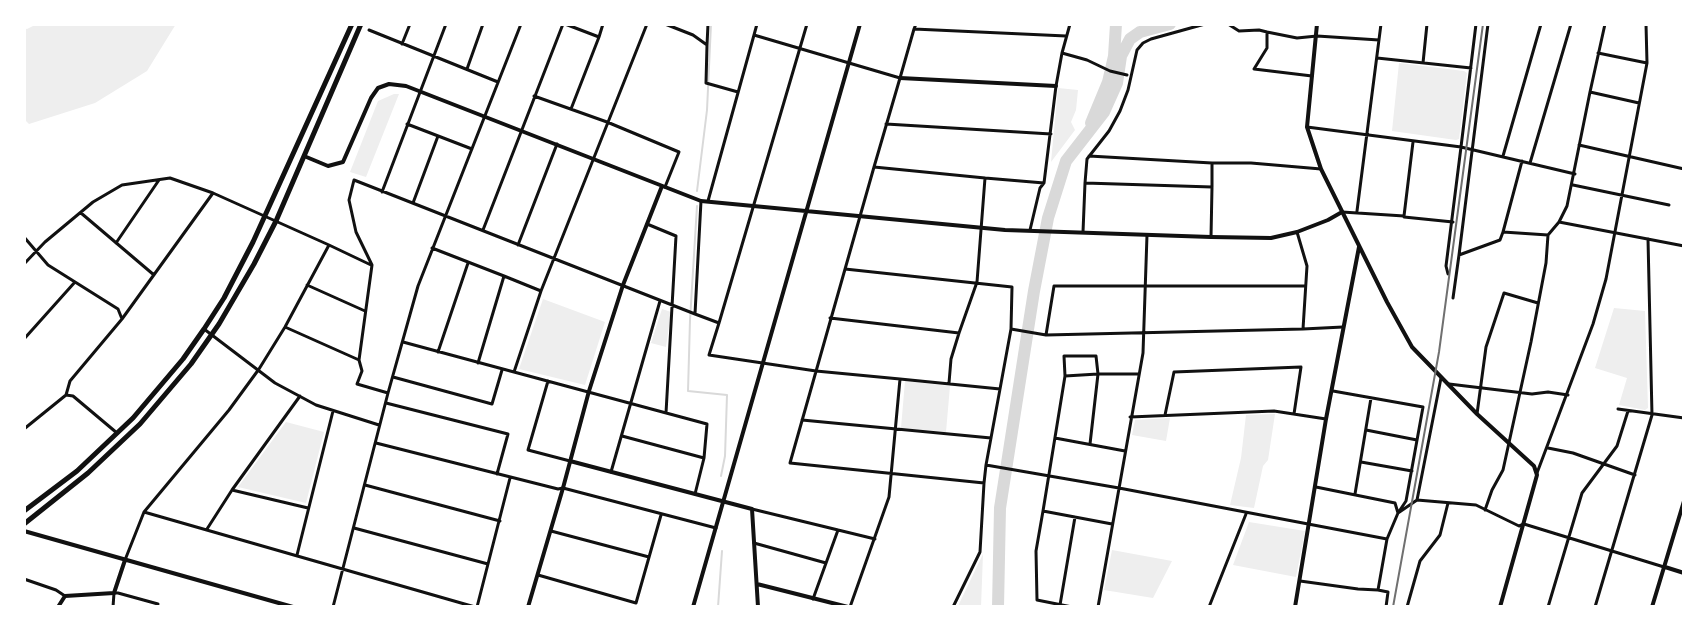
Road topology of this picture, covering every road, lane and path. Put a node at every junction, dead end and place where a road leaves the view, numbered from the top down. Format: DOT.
graph roads {
  1 [pos="352,24"];
  2 [pos="362,24"];
  3 [pos="410,24"];
  4 [pos="446,24"];
  5 [pos="483,24"];
  6 [pos="521,24"];
  7 [pos="564,24"];
  8 [pos="603,24"];
  9 [pos="646,24"];
  10 [pos="665,24"];
  11 [pos="708,24"];
  12 [pos="757,24"];
  13 [pos="807,24"];
  14 [pos="860,24"];
  15 [pos="916,24"];
  16 [pos="1070,24"];
  17 [pos="1205,24"];
  18 [pos="1228,24"];
  19 [pos="1317,24"];
  20 [pos="1380,24"];
  21 [pos="1427,24"];
  22 [pos="1476,24"];
  23 [pos="1488,24"];
  24 [pos="1541,24"];
  25 [pos="1570,24"];
  26 [pos="1605,24"];
  27 [pos="1646,24"];
  28 [pos="369,30"];
  29 [pos="914,30"];
  30 [pos="1267,32"];
  31 [pos="754,35"];
  32 [pos="1066,36"];
  33 [pos="1317,36"];
  34 [pos="599,37"];
  35 [pos="1379,40"];
  36 [pos="402,44"];
  37 [pos="707,45"];
  38 [pos="800,48"];
  39 [pos="1062,53"];
  40 [pos="1598,53"];
  41 [pos="434,57"];
  42 [pos="1377,58"];
  43 [pos="849,62"];
  44 [pos="1423,63"];
  45 [pos="1647,63"];
  46 [pos="1471,68"];
  47 [pos="466,69"];
  48 [pos="1127,75"];
  49 [pos="1312,76"];
  50 [pos="900,78"];
  51 [pos="498,82"];
  52 [pos="1056,86"];
  53 [pos="420,91"];
  54 [pos="738,92"];
  55 [pos="1590,92"];
  56 [pos="534,96"];
  57 [pos="1639,103"];
  58 [pos="571,109"];
  59 [pos="485,116"];
  60 [pos="607,122"];
  61 [pos="407,124"];
  62 [pos="886,124"];
  63 [pos="1307,127"];
  64 [pos="521,130"];
  65 [pos="1051,134"];
  66 [pos="1367,135"];
  67 [pos="438,136"];
  68 [pos="1413,142"];
  69 [pos="556,144"];
  70 [pos="1579,145"];
  71 [pos="1461,147"];
  72 [pos="1472,148"];
  73 [pos="472,149"];
  74 [pos="304,156"];
  75 [pos="1089,156"];
  76 [pos="1503,156"];
  77 [pos="1629,157"];
  78 [pos="593,159"];
  79 [pos="1522,161"];
  80 [pos="1212,163"];
  81 [pos="1530,163"];
  82 [pos="874,167"];
  83 [pos="1321,169"];
  84 [pos="1684,169"];
  85 [pos="1575,174"];
  86 [pos="985,178"];
  87 [pos="159,180"];
  88 [pos="1044,183"];
  89 [pos="1085,183"];
  90 [pos="1573,185"];
  91 [pos="663,187"];
  92 [pos="1212,187"];
  93 [pos="382,192"];
  94 [pos="213,193"];
  95 [pos="1622,196"];
  96 [pos="701,201"];
  97 [pos="708,201"];
  98 [pos="412,203"];
  99 [pos="1669,205"];
  100 [pos="754,206"];
  101 [pos="806,211"];
  102 [pos="1357,211"];
  103 [pos="1342,212"];
  104 [pos="81,213"];
  105 [pos="265,216"];
  106 [pos="446,216"];
  107 [pos="859,216"];
  108 [pos="1404,216"];
  109 [pos="276,220"];
  110 [pos="1453,222"];
  111 [pos="1559,222"];
  112 [pos="647,224"];
  113 [pos="981,228"];
  114 [pos="483,230"];
  115 [pos="1031,230"];
  116 [pos="1297,232"];
  117 [pos="1503,232"];
  118 [pos="1615,232"];
  119 [pos="1083,233"];
  120 [pos="1147,235"];
  121 [pos="1548,235"];
  122 [pos="24,237"];
  123 [pos="1211,237"];
  124 [pos="1648,239"];
  125 [pos="116,243"];
  126 [pos="518,244"];
  127 [pos="329,245"];
  128 [pos="1359,246"];
  129 [pos="1684,246"];
  130 [pos="432,248"];
  131 [pos="36,251"];
  132 [pos="1459,255"];
  133 [pos="554,259"];
  134 [pos="468,262"];
  135 [pos="24,264"];
  136 [pos="372,265"];
  137 [pos="845,269"];
  138 [pos="154,274"];
  139 [pos="1448,274"];
  140 [pos="504,276"];
  141 [pos="75,282"];
  142 [pos="977,282"];
  143 [pos="307,285"];
  144 [pos="623,285"];
  145 [pos="1144,286"];
  146 [pos="1305,286"];
  147 [pos="541,291"];
  148 [pos="1453,298"];
  149 [pos="660,300"];
  150 [pos="1538,303"];
  151 [pos="673,305"];
  152 [pos="365,311"];
  153 [pos="692,313"];
  154 [pos="830,318"];
  155 [pos="122,319"];
  156 [pos="719,323"];
  157 [pos="285,327"];
  158 [pos="1344,327"];
  159 [pos="204,329"];
  160 [pos="1013,329"];
  161 [pos="1303,329"];
  162 [pos="959,333"];
  163 [pos="1145,333"];
  164 [pos="211,335"];
  165 [pos="1047,335"];
  166 [pos="24,339"];
  167 [pos="402,342"];
  168 [pos="438,352"];
  169 [pos="359,360"];
  170 [pos="478,363"];
  171 [pos="762,363"];
  172 [pos="259,369"];
  173 [pos="501,370"];
  174 [pos="816,371"];
  175 [pos="514,372"];
  176 [pos="1098,374"];
  177 [pos="1139,374"];
  178 [pos="1065,376"];
  179 [pos="1441,376"];
  180 [pos="393,377"];
  181 [pos="900,379"];
  182 [pos="548,381"];
  183 [pos="948,383"];
  184 [pos="1449,384"];
  185 [pos="1481,387"];
  186 [pos="1000,389"];
  187 [pos="589,391"];
  188 [pos="1333,391"];
  189 [pos="1521,391"];
  190 [pos="388,393"];
  191 [pos="66,394"];
  192 [pos="1568,395"];
  193 [pos="300,396"];
  194 [pos="1371,398"];
  195 [pos="386,403"];
  196 [pos="630,403"];
  197 [pos="1618,409"];
  198 [pos="333,411"];
  199 [pos="1628,411"];
  200 [pos="666,413"];
  201 [pos="1294,414"];
  202 [pos="1477,414"];
  203 [pos="1166,415"];
  204 [pos="1652,415"];
  205 [pos="1130,417"];
  206 [pos="1684,418"];
  207 [pos="1326,419"];
  208 [pos="802,420"];
  209 [pos="380,425"];
  210 [pos="24,429"];
  211 [pos="896,429"];
  212 [pos="1366,430"];
  213 [pos="117,433"];
  214 [pos="621,436"];
  215 [pos="991,438"];
  216 [pos="1054,438"];
  217 [pos="1417,440"];
  218 [pos="376,443"];
  219 [pos="1090,444"];
  220 [pos="1508,444"];
  221 [pos="1547,448"];
  222 [pos="1125,451"];
  223 [pos="704,458"];
  224 [pos="570,461"];
  225 [pos="1360,462"];
  226 [pos="988,465"];
  227 [pos="1603,465"];
  228 [pos="1412,471"];
  229 [pos="611,472"];
  230 [pos="497,474"];
  231 [pos="891,474"];
  232 [pos="1537,475"];
  233 [pos="1635,475"];
  234 [pos="1048,476"];
  235 [pos="510,478"];
  236 [pos="984,483"];
  237 [pos="365,485"];
  238 [pos="1316,487"];
  239 [pos="563,488"];
  240 [pos="1119,488"];
  241 [pos="232,490"];
  242 [pos="695,494"];
  243 [pos="1355,494"];
  244 [pos="1417,500"];
  245 [pos="1684,501"];
  246 [pos="723,502"];
  247 [pos="1448,502"];
  248 [pos="308,508"];
  249 [pos="752,508"];
  250 [pos="1485,510"];
  251 [pos="24,511"];
  252 [pos="1043,511"];
  253 [pos="144,512"];
  254 [pos="1246,513"];
  255 [pos="1398,513"];
  256 [pos="662,515"];
  257 [pos="1075,517"];
  258 [pos="500,521"];
  259 [pos="24,524"];
  260 [pos="1112,524"];
  261 [pos="1309,524"];
  262 [pos="1524,524"];
  263 [pos="353,528"];
  264 [pos="716,528"];
  265 [pos="207,529"];
  266 [pos="838,530"];
  267 [pos="24,531"];
  268 [pos="550,531"];
  269 [pos="1569,537"];
  270 [pos="875,539"];
  271 [pos="1387,539"];
  272 [pos="754,543"];
  273 [pos="1613,550"];
  274 [pos="297,555"];
  275 [pos="649,557"];
  276 [pos="125,560"];
  277 [pos="826,563"];
  278 [pos="488,564"];
  279 [pos="1664,567"];
  280 [pos="342,569"];
  281 [pos="1684,573"];
  282 [pos="538,575"];
  283 [pos="24,579"];
  284 [pos="1299,581"];
  285 [pos="757,584"];
  286 [pos="1378,590"];
  287 [pos="114,593"];
  288 [pos="65,596"];
  289 [pos="813,599"];
  290 [pos="636,605"];
  291 [pos="1060,605"];
  292 [pos="58,607"];
  293 [pos="113,607"];
  294 [pos="157,607"];
  295 [pos="293,607"];
  296 [pos="333,607"];
  297 [pos="476,607"];
  298 [pos="528,607"];
  299 [pos="693,607"];
  300 [pos="758,607"];
  301 [pos="849,607"];
  302 [pos="953,607"];
  303 [pos="1072,607"];
  304 [pos="1098,607"];
  305 [pos="1209,607"];
  306 [pos="1295,607"];
  307 [pos="1386,607"];
  308 [pos="1407,607"];
  309 [pos="1500,607"];
  310 [pos="1548,607"];
  311 [pos="1595,607"];
  312 [pos="1652,607"];
  1 -- 105 [label="main road"];
  2 -- 74 [label="main road"];
  3 -- 36 [label="street"];
  4 -- 41 [label="street"];
  5 -- 47 [label="street"];
  6 -- 51 [label="street"];
  7 -- 34 [label="street"];
  7 -- 56 [label="street"];
  8 -- 34 [label="street"];
  9 -- 60 [label="street"];
  10 -- 37 [label="street"];
  11 -- 37 [label="street"];
  12 -- 31 [label="street"];
  13 -- 38 [label="street"];
  14 -- 43 [label="street"];
  15 -- 29 [label="street"];
  16 -- 32 [label="street"];
  17 -- 75 [label="street"];
  18 -- 30 [label="street"];
  19 -- 33 [label="street"];
  20 -- 35 [label="street"];
  21 -- 44 [label="street"];
  22 -- 46 [label="street"];
  23 -- 72 [label="street"];
  24 -- 76 [label="street"];
  25 -- 81 [label="street"];
  26 -- 40 [label="street"];
  27 -- 45 [label="street"];
  28 -- 36 [label="street"];
  29 -- 32 [label="street"];
  29 -- 50 [label="street"];
  30 -- 33 [label="street"];
  30 -- 49 [label="street"];
  31 -- 38 [label="street"];
  31 -- 54 [label="street"];
  32 -- 39 [label="street"];
  33 -- 35 [label="street"];
  33 -- 49 [label="street"];
  34 -- 58 [label="street"];
  35 -- 42 [label="street"];
  36 -- 41 [label="street"];
  37 -- 54 [label="street"];
  38 -- 43 [label="street"];
  38 -- 100 [label="street"];
  39 -- 48 [label="street"];
  39 -- 52 [label="street"];
  40 -- 45 [label="street"];
  40 -- 55 [label="street"];
  41 -- 47 [label="street"];
  41 -- 53 [label="street"];
  42 -- 44 [label="street"];
  42 -- 66 [label="street"];
  43 -- 50 [label="street"];
  43 -- 101 [label="street"];
  44 -- 46 [label="street"];
  45 -- 57 [label="street"];
  46 -- 71 [label="street"];
  47 -- 51 [label="street"];
  49 -- 63 [label="street"];
  50 -- 52 [label="street"];
  50 -- 62 [label="street"];
  51 -- 59 [label="street"];
  52 -- 65 [label="street"];
  53 -- 59 [label="street"];
  53 -- 61 [label="street"];
  53 -- 74 [label="street"];
  54 -- 97 [label="street"];
  55 -- 57 [label="street"];
  55 -- 70 [label="street"];
  56 -- 58 [label="street"];
  56 -- 64 [label="street"];
  57 -- 77 [label="street"];
  58 -- 60 [label="street"];
  59 -- 64 [label="street"];
  59 -- 73 [label="street"];
  60 -- 78 [label="street"];
  60 -- 91 [label="street"];
  61 -- 67 [label="street"];
  61 -- 93 [label="street"];
  62 -- 65 [label="street"];
  62 -- 82 [label="street"];
  63 -- 66 [label="street"];
  63 -- 83 [label="street"];
  64 -- 69 [label="street"];
  64 -- 114 [label="street"];
  65 -- 88 [label="street"];
  66 -- 68 [label="street"];
  66 -- 102 [label="street"];
  67 -- 73 [label="street"];
  67 -- 98 [label="street"];
  68 -- 71 [label="street"];
  68 -- 108 [label="street"];
  69 -- 78 [label="street"];
  69 -- 126 [label="street"];
  70 -- 77 [label="street"];
  70 -- 85 [label="street"];
  71 -- 72 [label="street"];
  71 -- 110 [label="street"];
  72 -- 76 [label="street"];
  72 -- 132 [label="street"];
  73 -- 106 [label="street"];
  74 -- 109 [label="main road"];
  75 -- 80 [label="street"];
  75 -- 89 [label="street"];
  76 -- 79 [label="street"];
  77 -- 84 [label="street"];
  77 -- 95 [label="street"];
  78 -- 91 [label="street"];
  78 -- 133 [label="street"];
  79 -- 81 [label="street"];
  79 -- 117 [label="street"];
  80 -- 83 [label="street"];
  80 -- 92 [label="street"];
  81 -- 85 [label="street"];
  82 -- 86 [label="street"];
  82 -- 107 [label="street"];
  83 -- 103 [label="street"];
  85 -- 90 [label="street"];
  86 -- 88 [label="street"];
  86 -- 113 [label="street"];
  87 -- 94 [label="street"];
  87 -- 104 [label="street"];
  87 -- 125 [label="street"];
  88 -- 115 [label="street"];
  89 -- 92 [label="street"];
  89 -- 119 [label="street"];
  90 -- 95 [label="street"];
  90 -- 111 [label="street"];
  91 -- 96 [label="street"];
  91 -- 112 [label="street"];
  92 -- 123 [label="street"];
  93 -- 98 [label="street"];
  93 -- 136 [label="street"];
  94 -- 105 [label="street"];
  94 -- 138 [label="street"];
  95 -- 99 [label="street"];
  95 -- 118 [label="street"];
  96 -- 97 [label="street"];
  96 -- 153 [label="street"];
  97 -- 100 [label="street"];
  98 -- 106 [label="street"];
  100 -- 101 [label="street"];
  100 -- 156 [label="street"];
  101 -- 107 [label="street"];
  101 -- 171 [label="street"];
  102 -- 103 [label="street"];
  102 -- 108 [label="street"];
  103 -- 116 [label="street"];
  103 -- 128 [label="street"];
  104 -- 125 [label="street"];
  104 -- 131 [label="street"];
  105 -- 109 [label="street"];
  105 -- 159 [label="main road"];
  106 -- 114 [label="street"];
  106 -- 130 [label="street"];
  107 -- 113 [label="street"];
  107 -- 137 [label="street"];
  108 -- 110 [label="street"];
  109 -- 127 [label="street"];
  109 -- 164 [label="main road"];
  110 -- 139 [label="street"];
  111 -- 118 [label="street"];
  111 -- 121 [label="street"];
  112 -- 144 [label="street"];
  112 -- 151 [label="street"];
  113 -- 115 [label="street"];
  113 -- 142 [label="street"];
  114 -- 126 [label="street"];
  115 -- 119 [label="street"];
  116 -- 123 [label="street"];
  116 -- 146 [label="street"];
  117 -- 121 [label="street"];
  117 -- 132 [label="street"];
  118 -- 124 [label="street"];
  118 -- 192 [label="street"];
  119 -- 120 [label="street"];
  120 -- 123 [label="street"];
  120 -- 145 [label="street"];
  121 -- 150 [label="street"];
  122 -- 131 [label="street"];
  124 -- 129 [label="street"];
  124 -- 204 [label="street"];
  125 -- 138 [label="street"];
  126 -- 133 [label="street"];
  127 -- 136 [label="street"];
  127 -- 143 [label="street"];
  128 -- 158 [label="street"];
  128 -- 179 [label="street"];
  130 -- 134 [label="street"];
  130 -- 167 [label="street"];
  131 -- 135 [label="street"];
  131 -- 141 [label="street"];
  132 -- 148 [label="street"];
  133 -- 144 [label="street"];
  133 -- 147 [label="street"];
  134 -- 140 [label="street"];
  134 -- 168 [label="street"];
  136 -- 152 [label="street"];
  137 -- 142 [label="street"];
  137 -- 154 [label="street"];
  138 -- 155 [label="street"];
  140 -- 147 [label="street"];
  140 -- 170 [label="street"];
  141 -- 155 [label="street"];
  141 -- 166 [label="street"];
  142 -- 160 [label="street"];
  142 -- 162 [label="street"];
  143 -- 152 [label="street"];
  143 -- 157 [label="street"];
  144 -- 149 [label="street"];
  144 -- 187 [label="street"];
  145 -- 146 [label="street"];
  145 -- 163 [label="street"];
  145 -- 165 [label="street"];
  146 -- 161 [label="street"];
  147 -- 175 [label="street"];
  149 -- 151 [label="street"];
  149 -- 196 [label="street"];
  150 -- 185 [label="street"];
  150 -- 189 [label="street"];
  151 -- 153 [label="street"];
  151 -- 200 [label="street"];
  152 -- 169 [label="street"];
  153 -- 156 [label="street"];
  154 -- 162 [label="street"];
  154 -- 174 [label="street"];
  155 -- 191 [label="street"];
  156 -- 171 [label="street"];
  157 -- 169 [label="street"];
  157 -- 172 [label="street"];
  158 -- 161 [label="street"];
  158 -- 188 [label="street"];
  159 -- 164 [label="street"];
  159 -- 213 [label="main road"];
  160 -- 165 [label="street"];
  160 -- 186 [label="street"];
  161 -- 163 [label="street"];
  162 -- 183 [label="street"];
  163 -- 165 [label="street"];
  163 -- 177 [label="street"];
  164 -- 172 [label="street"];
  164 -- 259 [label="main road"];
  167 -- 168 [label="street"];
  167 -- 180 [label="street"];
  168 -- 170 [label="street"];
  169 -- 190 [label="street"];
  170 -- 173 [label="street"];
  171 -- 174 [label="street"];
  171 -- 246 [label="street"];
  172 -- 193 [label="street"];
  172 -- 253 [label="street"];
  173 -- 175 [label="street"];
  173 -- 180 [label="street"];
  174 -- 181 [label="street"];
  174 -- 208 [label="street"];
  175 -- 182 [label="street"];
  176 -- 177 [label="street"];
  176 -- 178 [label="street"];
  176 -- 178 [label="street"];
  176 -- 219 [label="street"];
  177 -- 205 [label="street"];
  178 -- 216 [label="street"];
  179 -- 184 [label="street"];
  179 -- 244 [label="street"];
  180 -- 190 [label="street"];
  181 -- 183 [label="street"];
  181 -- 211 [label="street"];
  182 -- 187 [label="street"];
  182 -- 224 [label="street"];
  183 -- 186 [label="street"];
  184 -- 185 [label="street"];
  184 -- 202 [label="street"];
  185 -- 189 [label="street"];
  185 -- 202 [label="street"];
  186 -- 215 [label="street"];
  187 -- 196 [label="street"];
  187 -- 224 [label="street"];
  188 -- 194 [label="street"];
  188 -- 207 [label="street"];
  189 -- 192 [label="street"];
  189 -- 220 [label="street"];
  190 -- 195 [label="street"];
  191 -- 210 [label="street"];
  191 -- 213 [label="street"];
  192 -- 221 [label="street"];
  193 -- 198 [label="street"];
  193 -- 241 [label="street"];
  194 -- 212 [label="street"];
  194 -- 217 [label="street"];
  195 -- 209 [label="street"];
  195 -- 230 [label="street"];
  196 -- 200 [label="street"];
  196 -- 214 [label="street"];
  197 -- 199 [label="street"];
  198 -- 209 [label="street"];
  198 -- 248 [label="street"];
  199 -- 204 [label="street"];
  199 -- 227 [label="street"];
  200 -- 223 [label="street"];
  201 -- 203 [label="street"];
  201 -- 203 [label="street"];
  201 -- 207 [label="street"];
  202 -- 220 [label="street"];
  203 -- 205 [label="street"];
  204 -- 206 [label="street"];
  204 -- 233 [label="street"];
  205 -- 222 [label="street"];
  207 -- 238 [label="street"];
  208 -- 211 [label="street"];
  208 -- 231 [label="street"];
  209 -- 218 [label="street"];
  211 -- 215 [label="street"];
  211 -- 231 [label="street"];
  212 -- 217 [label="street"];
  212 -- 225 [label="street"];
  213 -- 251 [label="main road"];
  214 -- 223 [label="street"];
  214 -- 229 [label="street"];
  215 -- 226 [label="street"];
  216 -- 219 [label="street"];
  216 -- 234 [label="street"];
  217 -- 228 [label="street"];
  218 -- 230 [label="street"];
  218 -- 237 [label="street"];
  219 -- 222 [label="street"];
  220 -- 232 [label="street"];
  220 -- 250 [label="street"];
  221 -- 227 [label="street"];
  221 -- 232 [label="street"];
  222 -- 240 [label="street"];
  223 -- 242 [label="street"];
  224 -- 229 [label="street"];
  224 -- 239 [label="street"];
  225 -- 228 [label="street"];
  225 -- 243 [label="street"];
  226 -- 234 [label="street"];
  226 -- 236 [label="street"];
  227 -- 233 [label="street"];
  227 -- 269 [label="street"];
  228 -- 255 [label="street"];
  229 -- 242 [label="street"];
  230 -- 235 [label="street"];
  231 -- 236 [label="street"];
  231 -- 270 [label="street"];
  232 -- 262 [label="street"];
  233 -- 273 [label="street"];
  234 -- 240 [label="street"];
  234 -- 252 [label="street"];
  235 -- 239 [label="street"];
  235 -- 258 [label="street"];
  236 -- 302 [label="street"];
  237 -- 258 [label="street"];
  237 -- 263 [label="street"];
  238 -- 243 [label="street"];
  238 -- 261 [label="street"];
  239 -- 256 [label="street"];
  239 -- 268 [label="street"];
  240 -- 254 [label="street"];
  240 -- 260 [label="street"];
  241 -- 248 [label="street"];
  241 -- 265 [label="street"];
  242 -- 246 [label="street"];
  243 -- 255 [label="street"];
  244 -- 247 [label="street"];
  244 -- 255 [label="street"];
  245 -- 279 [label="street"];
  246 -- 249 [label="street"];
  246 -- 264 [label="street"];
  247 -- 250 [label="street"];
  247 -- 308 [label="street"];
  248 -- 274 [label="street"];
  249 -- 266 [label="street"];
  249 -- 272 [label="street"];
  250 -- 262 [label="street"];
  252 -- 257 [label="street"];
  252 -- 291 [label="street"];
  253 -- 265 [label="street"];
  253 -- 276 [label="street"];
  254 -- 261 [label="street"];
  254 -- 305 [label="street"];
  255 -- 271 [label="street"];
  256 -- 264 [label="street"];
  256 -- 275 [label="street"];
  257 -- 260 [label="street"];
  257 -- 291 [label="street"];
  258 -- 278 [label="street"];
  260 -- 304 [label="street"];
  261 -- 271 [label="street"];
  261 -- 284 [label="street"];
  262 -- 269 [label="street"];
  262 -- 309 [label="street"];
  263 -- 278 [label="street"];
  263 -- 280 [label="street"];
  264 -- 299 [label="street"];
  265 -- 274 [label="street"];
  266 -- 270 [label="street"];
  266 -- 277 [label="street"];
  267 -- 276 [label="street"];
  268 -- 275 [label="street"];
  268 -- 282 [label="street"];
  269 -- 273 [label="street"];
  269 -- 310 [label="street"];
  270 -- 301 [label="street"];
  271 -- 286 [label="street"];
  272 -- 277 [label="street"];
  272 -- 285 [label="street"];
  273 -- 279 [label="street"];
  273 -- 311 [label="street"];
  274 -- 280 [label="street"];
  275 -- 290 [label="street"];
  276 -- 287 [label="street"];
  276 -- 295 [label="street"];
  277 -- 289 [label="street"];
  278 -- 297 [label="street"];
  279 -- 281 [label="street"];
  279 -- 312 [label="street"];
  280 -- 296 [label="street"];
  280 -- 297 [label="street"];
  282 -- 290 [label="street"];
  282 -- 298 [label="street"];
  283 -- 288 [label="street"];
  284 -- 286 [label="street"];
  284 -- 306 [label="street"];
  285 -- 289 [label="street"];
  285 -- 300 [label="street"];
  286 -- 307 [label="street"];
  287 -- 288 [label="street"];
  287 -- 293 [label="street"];
  287 -- 294 [label="street"];
  288 -- 292 [label="street"];
  289 -- 301 [label="street"];
  291 -- 303 [label="street"];
}
